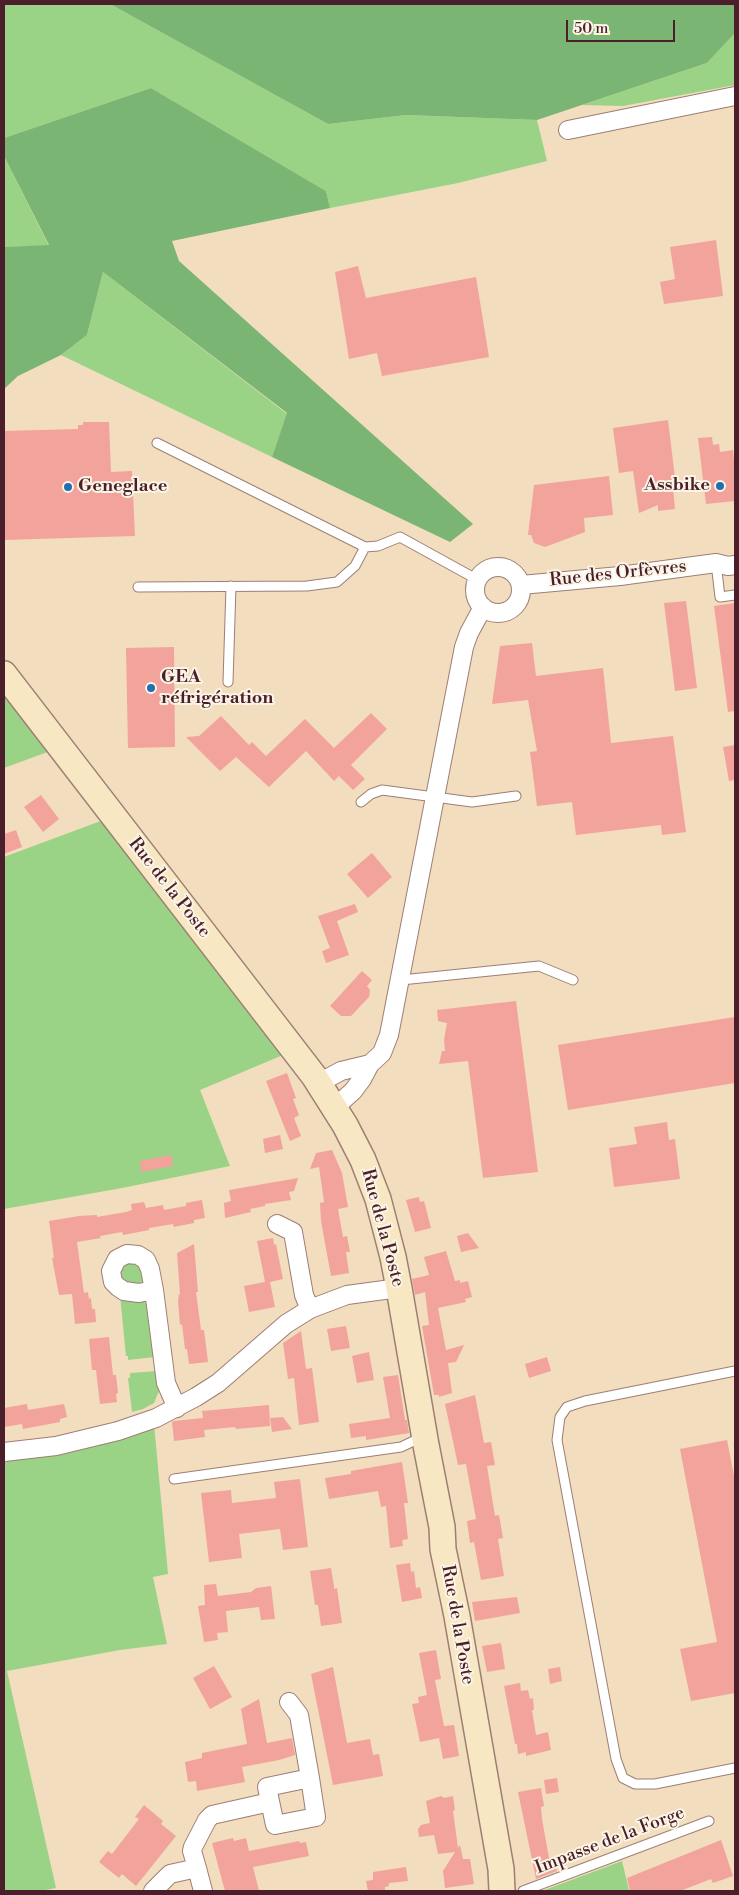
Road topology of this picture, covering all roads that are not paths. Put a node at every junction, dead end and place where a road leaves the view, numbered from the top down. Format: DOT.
graph roads {
  1 [pos="735,96"];
  2 [pos="568,130"];
  3 [pos="157,443"];
  4 [pos="365,547"];
  5 [pos="735,554"];
  6 [pos="716,563"];
  7 [pos="735,565"];
  8 [pos="478,580"];
  9 [pos="521,585"];
  10 [pos="138,586"];
  11 [pos="231,586"];
  12 [pos="735,595"];
  13 [pos="483,607"];
  14 [pos="4,674"];
  15 [pos="228,682"];
  16 [pos="516,796"];
  17 [pos="436,798"];
  18 [pos="361,802"];
  19 [pos="401,980"];
  20 [pos="573,980"];
  21 [pos="370,1064"];
  22 [pos="319,1083"];
  23 [pos="334,1108"];
  24 [pos="277,1224"];
  25 [pos="399,1288"];
  26 [pos="154,1290"];
  27 [pos="310,1309"];
  28 [pos="735,1371"];
  29 [pos="177,1408"];
  30 [pos="424,1436"];
  31 [pos="4,1452"];
  32 [pos="174,1479"];
  33 [pos="288,1702"];
  34 [pos="735,1768"];
  35 [pos="310,1778"];
  36 [pos="270,1802"];
  37 [pos="709,1821"];
  38 [pos="197,1868"];
  39 [pos="153,1891"];
  40 [pos="203,1891"];
  41 [pos="502,1891"];
  42 [pos="523,1891"];
  1 -- 2 [label="street"];
  3 -- 4 [label="lane"];
  4 -- 8 [label="lane"];
  4 -- 11 [label="lane"];
  5 -- 6 [label="street, Rue des Orfèvres"];
  6 -- 7 [label="street, Rue des Orfèvres"];
  6 -- 9 [label="street, Rue des Orfèvres"];
  6 -- 12 [label="lane"];
  8 -- 9 [label="street"];
  8 -- 13 [label="street"];
  9 -- 13 [label="street"];
  10 -- 11 [label="lane"];
  11 -- 15 [label="lane"];
  13 -- 17 [label="street"];
  14 -- 22 [label="street, Rue de la Poste"];
  16 -- 17 [label="lane"];
  17 -- 18 [label="lane"];
  17 -- 19 [label="street"];
  19 -- 20 [label="lane"];
  19 -- 21 [label="street"];
  21 -- 22 [label="street"];
  21 -- 23 [label="street"];
  22 -- 23 [label="street, Rue de la Poste"];
  23 -- 25 [label="street, Rue de la Poste"];
  24 -- 27 [label="street"];
  25 -- 27 [label="street"];
  25 -- 30 [label="street, Rue de la Poste"];
  26 -- 29 [label="street"];
  27 -- 29 [label="street"];
  28 -- 34 [label="lane"];
  29 -- 31 [label="street"];
  30 -- 32 [label="lane"];
  30 -- 41 [label="street, Rue de la Poste"];
  33 -- 35 [label="street"];
  35 -- 36 [label="street"];
  35 -- 36 [label="street"];
  36 -- 38 [label="street"];
  37 -- 42 [label="lane, Impasse de la Forge"];
  38 -- 39 [label="street"];
  38 -- 40 [label="street"];
}
